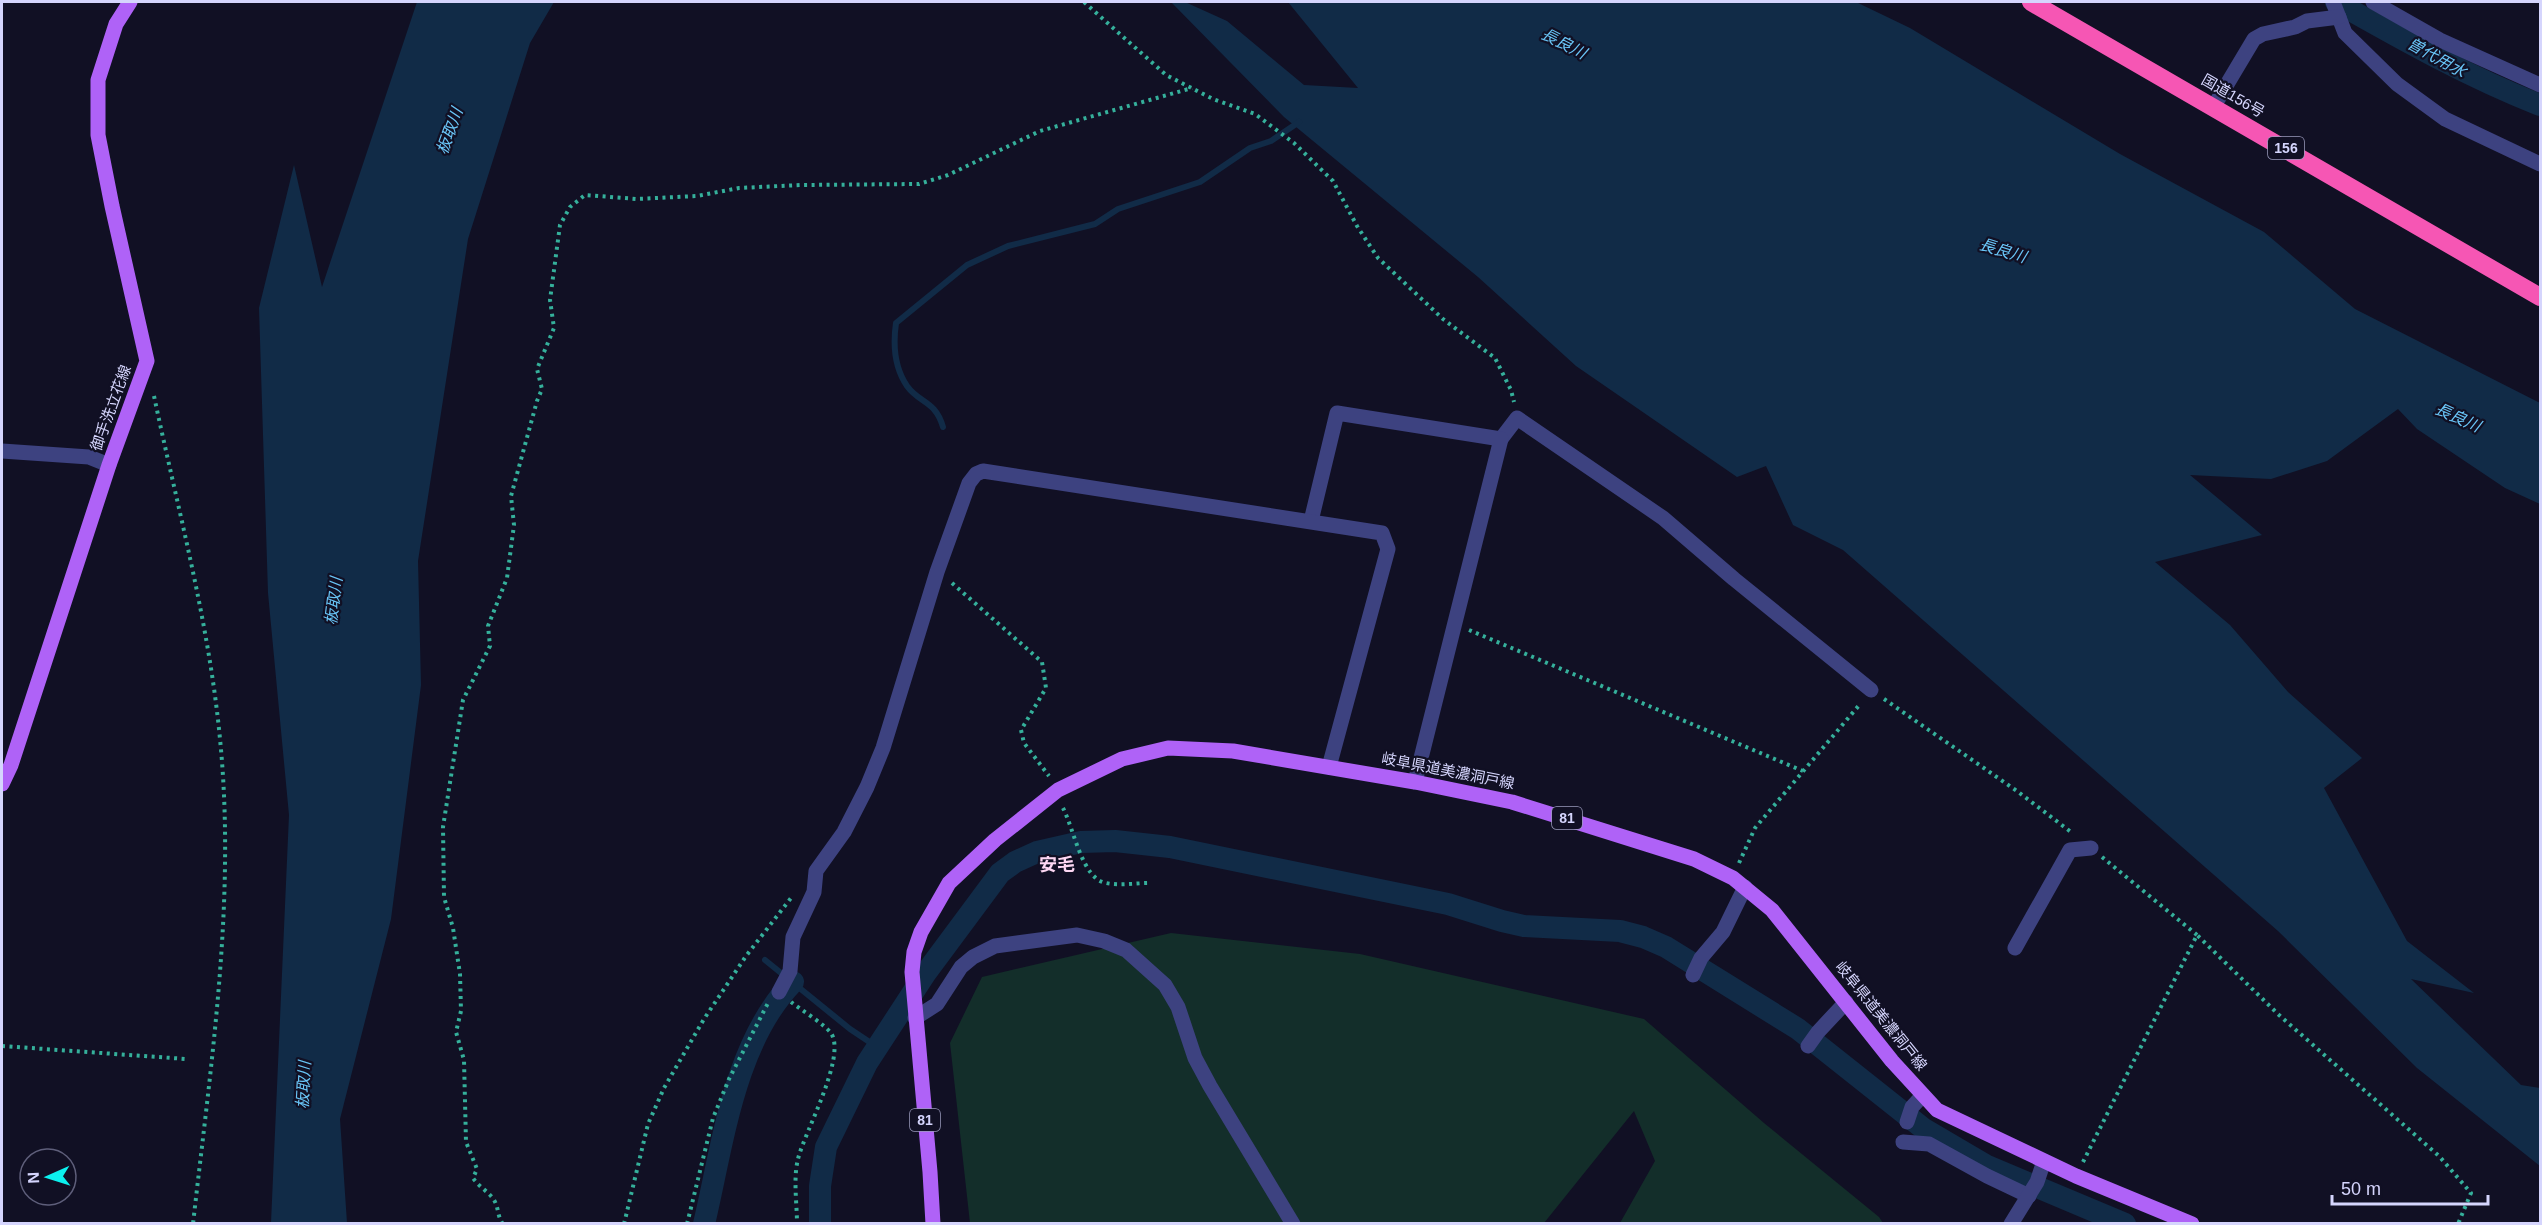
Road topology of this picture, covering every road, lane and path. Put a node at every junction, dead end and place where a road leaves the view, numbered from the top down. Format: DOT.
graph roads {
  1 [pos="130,2"];
  2 [pos="1084,2"];
  3 [pos="2031,2"];
  4 [pos="2373,2"];
  5 [pos="2336,9"];
  6 [pos="2541,85"];
  7 [pos="1192,88"];
  8 [pos="2214,106"];
  9 [pos="2541,164"];
  10 [pos="2541,297"];
  11 [pos="154,395"];
  12 [pos="1517,418"];
  13 [pos="1501,438"];
  14 [pos="2,451"];
  15 [pos="109,465"];
  16 [pos="1311,521"];
  17 [pos="937,572"];
  18 [pos="1455,624"];
  19 [pos="1871,690"];
  20 [pos="1329,767"];
  21 [pos="1803,771"];
  22 [pos="1415,782"];
  23 [pos="2,784"];
  24 [pos="1056,792"];
  25 [pos="2091,848"];
  26 [pos="816,871"];
  27 [pos="1739,882"];
  28 [pos="1149,883"];
  29 [pos="2197,935"];
  30 [pos="2015,948"];
  31 [pos="1692,975"];
  32 [pos="779,992"];
  33 [pos="1846,1002"];
  34 [pos="915,1013"];
  35 [pos="2,1046"];
  36 [pos="1808,1046"];
  37 [pos="186,1059"];
  38 [pos="1923,1095"];
  39 [pos="1907,1122"];
  40 [pos="1903,1142"];
  41 [pos="2044,1161"];
  42 [pos="2076,1176"];
  43 [pos="2028,1196"];
  44 [pos="192,1224"];
  45 [pos="503,1224"];
  46 [pos="624,1224"];
  47 [pos="687,1224"];
  48 [pos="797,1224"];
  49 [pos="933,1224"];
  50 [pos="1293,1224"];
  51 [pos="2011,1224"];
  52 [pos="2192,1224"];
  53 [pos="2458,1224"];
  1 -- 15 [label="main road, 御手洗立花線"];
  2 -- 7 [label="path"];
  3 -- 8 [label="highway, 国道156号 / 156"];
  4 -- 6 [label="street"];
  5 -- 8 [label="street"];
  5 -- 9 [label="street"];
  7 -- 12 [label="path"];
  7 -- 45 [label="path"];
  8 -- 10 [label="highway, 国道156号 / 156"];
  11 -- 44 [label="path"];
  12 -- 13 [label="street"];
  12 -- 19 [label="street"];
  13 -- 16 [label="street"];
  13 -- 18 [label="street"];
  14 -- 15 [label="street"];
  15 -- 23 [label="main road, 御手洗立花線"];
  16 -- 17 [label="street"];
  16 -- 20 [label="street"];
  17 -- 24 [label="path"];
  17 -- 26 [label="street"];
  18 -- 21 [label="path"];
  18 -- 22 [label="street"];
  19 -- 21 [label="path"];
  19 -- 25 [label="path"];
  20 -- 22 [label="main road, 岐阜県道美濃洞戸線 / 81"];
  20 -- 24 [label="main road, 岐阜県道美濃洞戸線 / 81"];
  21 -- 27 [label="path"];
  22 -- 27 [label="main road, 岐阜県道美濃洞戸線 / 81"];
  24 -- 28 [label="path"];
  24 -- 34 [label="main road, 岐阜県道美濃洞戸線 / 81"];
  25 -- 29 [label="path"];
  25 -- 30 [label="street"];
  26 -- 32 [label="street"];
  26 -- 46 [label="path"];
  27 -- 31 [label="street"];
  27 -- 33 [label="main road, 岐阜県道美濃洞戸線 / 81"];
  29 -- 42 [label="path"];
  29 -- 53 [label="path"];
  32 -- 47 [label="path"];
  32 -- 48 [label="path"];
  33 -- 36 [label="street"];
  33 -- 38 [label="main road, 岐阜県道美濃洞戸線 / 81"];
  34 -- 49 [label="main road, 岐阜県道美濃洞戸線 / 81"];
  34 -- 50 [label="street"];
  35 -- 37 [label="path"];
  38 -- 39 [label="street"];
  38 -- 41 [label="main road, 岐阜県道美濃洞戸線 / 81"];
  40 -- 43 [label="street"];
  41 -- 42 [label="main road, 岐阜県道美濃洞戸線 / 81"];
  41 -- 43 [label="street"];
  42 -- 52 [label="main road, 岐阜県道美濃洞戸線 / 81"];
  43 -- 51 [label="street"];
}
